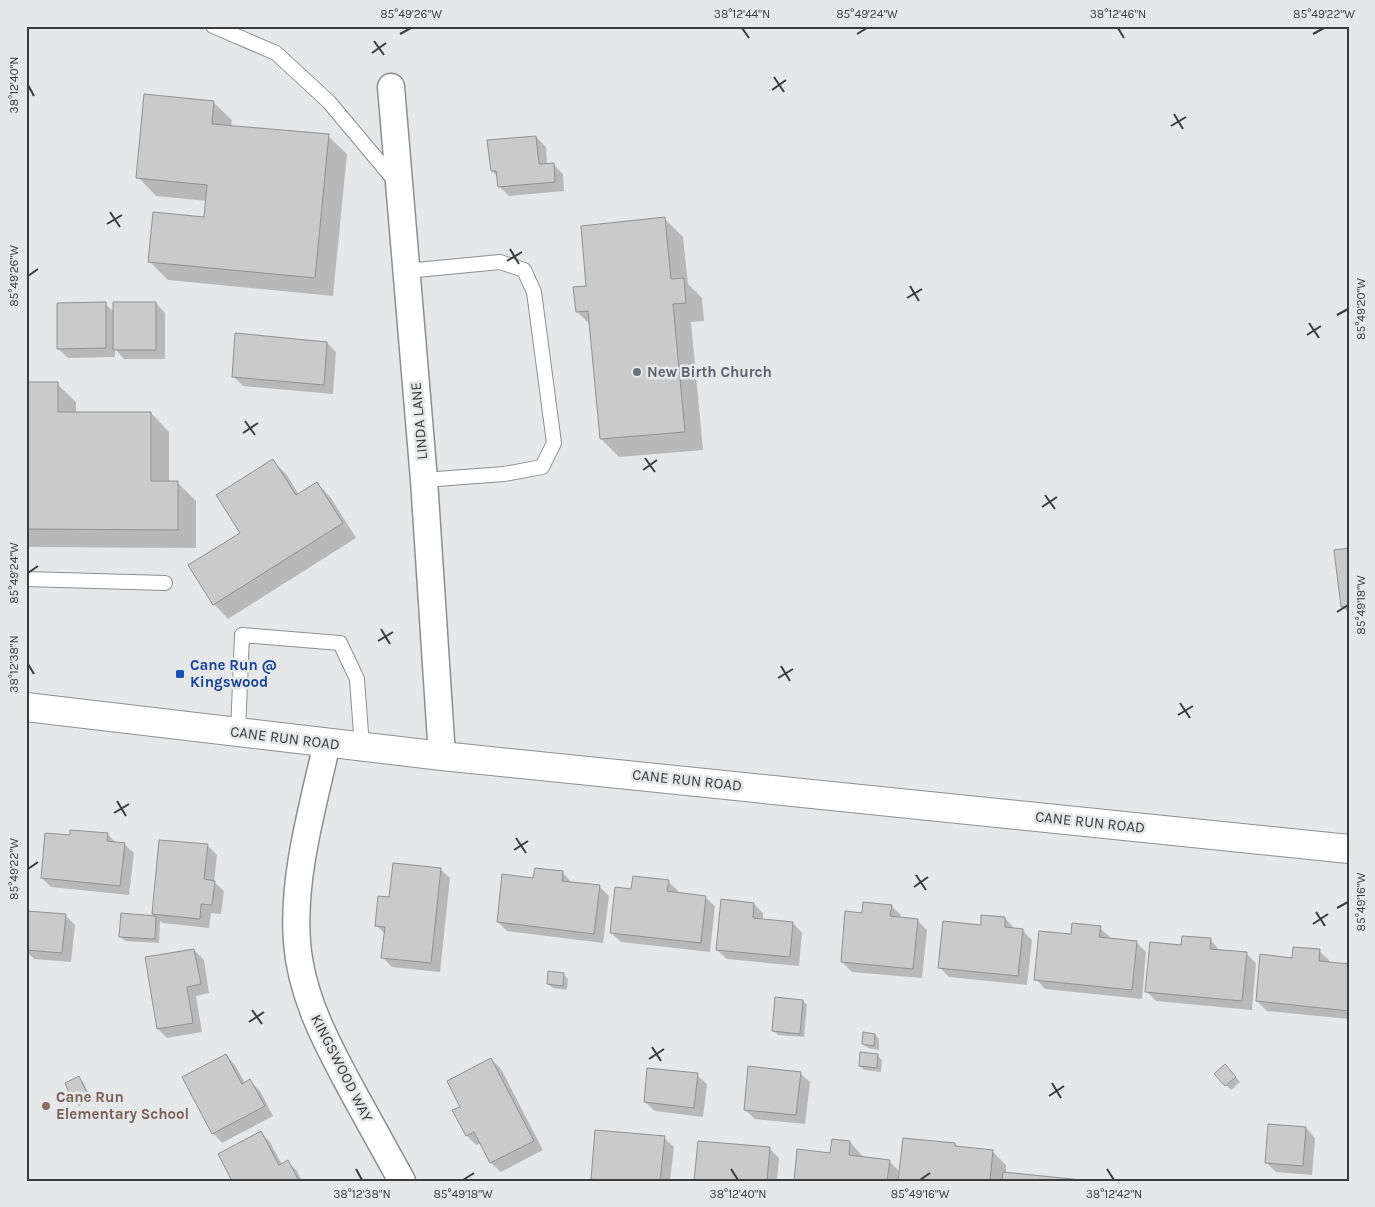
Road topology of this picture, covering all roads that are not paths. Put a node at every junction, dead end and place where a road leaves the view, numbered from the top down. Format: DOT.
graph roads {
  1 [pos="213,26"];
  2 [pos="391,87"];
  3 [pos="400,186"];
  4 [pos="406,271"];
  5 [pos="424,480"];
  6 [pos="26,579"];
  7 [pos="165,583"];
  8 [pos="26,707"];
  9 [pos="238,732"];
  10 [pos="327,743"];
  11 [pos="362,747"];
  12 [pos="442,756"];
  13 [pos="1349,849"];
  14 [pos="402,1181"];
  1 -- 3 [label="lane"];
  2 -- 3 [label="street, LINDA LANE"];
  3 -- 4 [label="street, LINDA LANE"];
  4 -- 5 [label="street, LINDA LANE"];
  4 -- 5 [label="lane"];
  5 -- 12 [label="street, LINDA LANE"];
  6 -- 7 [label="lane"];
  8 -- 9 [label="main road, CANE RUN ROAD"];
  9 -- 10 [label="main road, CANE RUN ROAD"];
  9 -- 11 [label="lane"];
  10 -- 11 [label="main road, CANE RUN ROAD"];
  10 -- 14 [label="street, KINGSWOOD WAY"];
  11 -- 12 [label="main road, CANE RUN ROAD"];
  12 -- 13 [label="main road, CANE RUN ROAD"];
}
